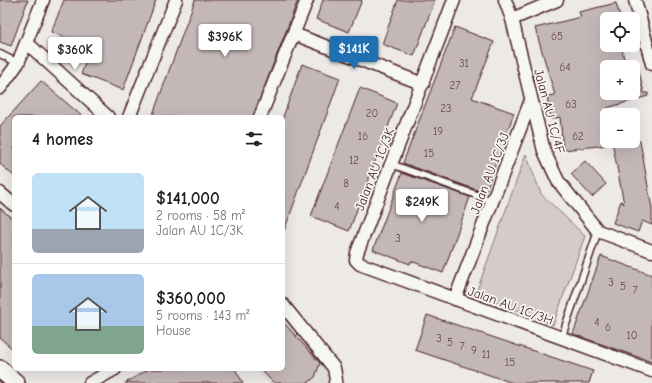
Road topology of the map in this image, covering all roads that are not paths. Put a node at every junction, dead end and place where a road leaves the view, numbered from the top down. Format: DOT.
graph roads {
  1 [pos="44,0"];
  2 [pos="176,0"];
  3 [pos="307,0"];
  4 [pos="454,0"];
  5 [pos="505,0"];
  6 [pos="557,0"];
  7 [pos="635,0"];
  8 [pos="512,20"];
  9 [pos="294,34"];
  10 [pos="27,43"];
  11 [pos="0,54"];
  12 [pos="18,63"];
  13 [pos="652,64"];
  14 [pos="423,84"];
  15 [pos="0,88"];
  16 [pos="531,100"];
  17 [pos="106,115"];
  18 [pos="131,115"];
  19 [pos="261,115"];
  20 [pos="390,164"];
  21 [pos="0,193"];
  22 [pos="493,201"];
  23 [pos="12,203"];
  24 [pos="598,231"];
  25 [pos="652,251"];
  26 [pos="360,264"];
  27 [pos="455,300"];
  28 [pos="285,307"];
  29 [pos="561,339"];
  30 [pos="0,369"];
  31 [pos="111,371"];
  32 [pos="652,371"];
  33 [pos="336,382"];
  34 [pos="16,383"];
  35 [pos="90,383"];
  1 -- 10 [label="street"];
  2 -- 18 [label="street"];
  3 -- 9 [label="street"];
  4 -- 14 [label="street, Jalan AU 1C/3K"];
  5 -- 8 [label="street, Jalan AU 1C/4F"];
  6 -- 8 [label="street"];
  7 -- 13 [label="street"];
  8 -- 16 [label="street, Jalan AU 1C/4F"];
  9 -- 14 [label="street"];
  9 -- 19 [label="street"];
  10 -- 12 [label="street"];
  10 -- 17 [label="street"];
  11 -- 12 [label="lane"];
  12 -- 15 [label="street"];
  14 -- 20 [label="street, Jalan AU 1C/3K"];
  16 -- 22 [label="street, Jalan AU 1C/3J"];
  16 -- 24 [label="street, Jalan AU 1C/4F"];
  20 -- 22 [label="lane"];
  20 -- 26 [label="street, Jalan AU 1C/3K"];
  21 -- 23 [label="street"];
  22 -- 27 [label="street, Jalan AU 1C/3J"];
  24 -- 25 [label="street"];
  24 -- 29 [label="lane"];
  26 -- 27 [label="street, Jalan AU 1C/3H"];
  27 -- 29 [label="street, Jalan AU 1C/3H"];
  28 -- 33 [label="street"];
  29 -- 32 [label="street, Jalan AU 1C/3H"];
  30 -- 34 [label="street"];
  31 -- 35 [label="street"];
}
